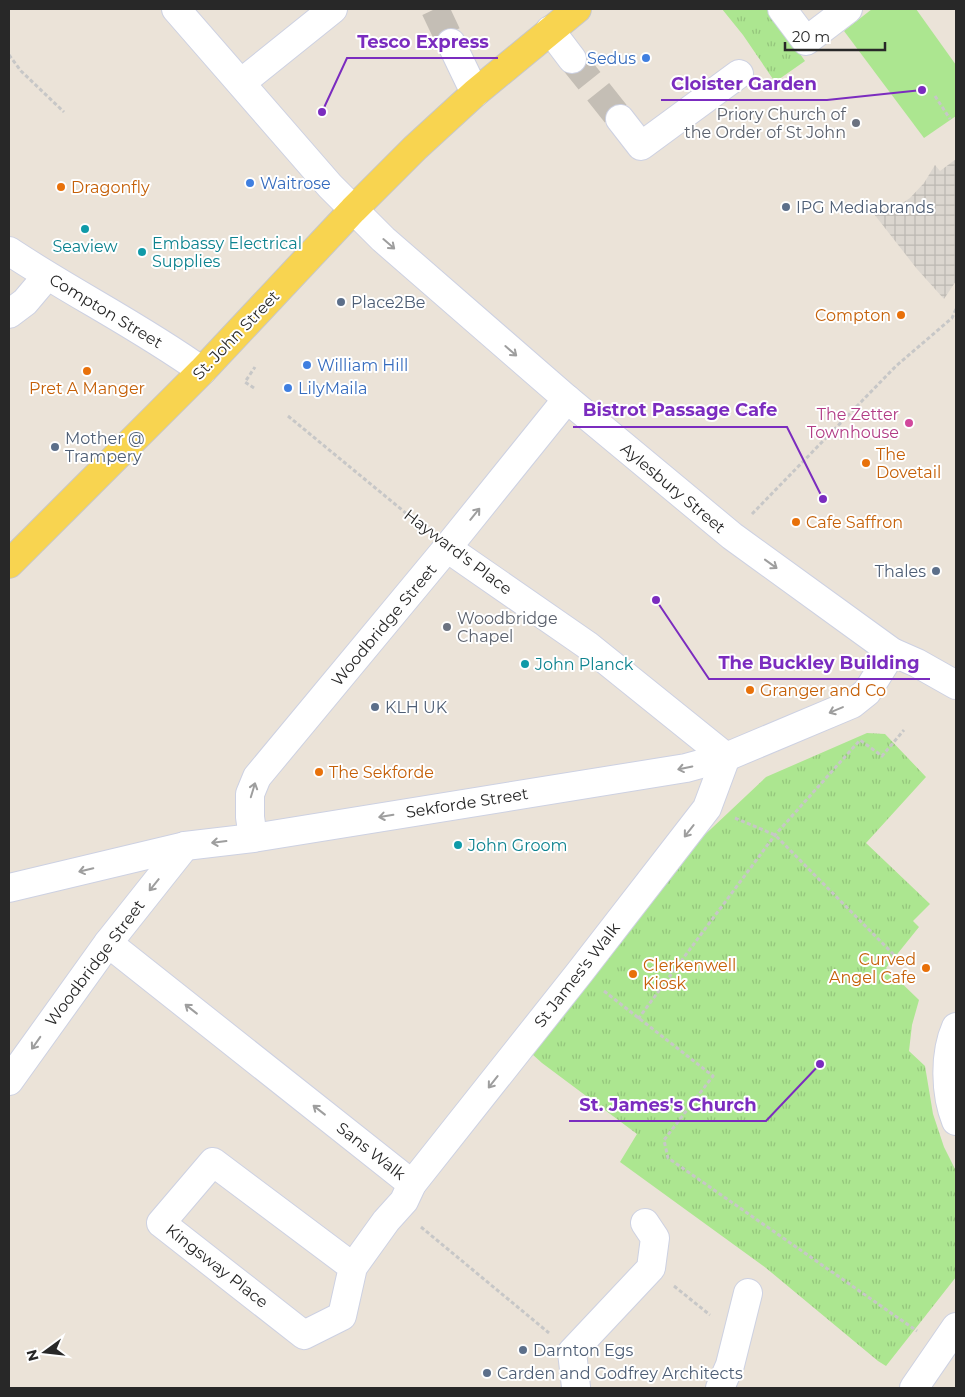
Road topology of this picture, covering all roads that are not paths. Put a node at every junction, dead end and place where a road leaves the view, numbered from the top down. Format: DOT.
graph roads {
  1 [pos="176,9"];
  2 [pos="333,9"];
  3 [pos="576,9"];
  4 [pos="782,9"];
  5 [pos="848,9"];
  6 [pos="550,30"];
  7 [pos="451,43"];
  8 [pos="572,59"];
  9 [pos="740,74"];
  10 [pos="241,83"];
  11 [pos="475,93"];
  12 [pos="620,119"];
  13 [pos="353,210"];
  14 [pos="9,251"];
  15 [pos="47,276"];
  16 [pos="9,314"];
  17 [pos="202,371"];
  18 [pos="567,399"];
  19 [pos="447,548"];
  20 [pos="9,564"];
  21 [pos="892,652"];
  22 [pos="956,685"];
  23 [pos="726,757"];
  24 [pos="253,838"];
  25 [pos="185,846"];
  26 [pos="9,888"];
  27 [pos="108,943"];
  28 [pos="956,1027"];
  29 [pos="9,1082"];
  30 [pos="956,1121"];
  31 [pos="408,1192"];
  32 [pos="645,1223"];
  33 [pos="353,1267"];
  34 [pos="748,1293"];
  35 [pos="956,1327"];
  36 [pos="577,1388"];
  37 [pos="720,1388"];
  38 [pos="914,1388"];
  1 -- 10 [label="street, Aylesbury Street"];
  2 -- 10 [label="street"];
  3 -- 6 [label="main road, St. John Street"];
  4 -- 5 [label="street"];
  6 -- 8 [label="street"];
  6 -- 11 [label="main road, St. John Street"];
  7 -- 11 [label="street"];
  9 -- 12 [label="street"];
  10 -- 13 [label="street, Aylesbury Street"];
  11 -- 13 [label="main road, St. John Street"];
  13 -- 17 [label="main road, St. John Street"];
  13 -- 18 [label="street, Aylesbury Street, one-way"];
  14 -- 15 [label="street, Compton Street"];
  15 -- 16 [label="street"];
  15 -- 17 [label="street, Compton Street"];
  17 -- 20 [label="main road, St. John Street"];
  19 -- 18 [label="street, Woodbridge Street, one-way"];
  18 -- 21 [label="street, Aylesbury Street, one-way"];
  19 -- 23 [label="street, Hayward's Place"];
  24 -- 19 [label="street, Woodbridge Street, one-way"];
  21 -- 22 [label="street, Aylesbury Street"];
  21 -- 23 [label="street, Sekforde Street, one-way"];
  23 -- 24 [label="street, Sekforde Street, one-way"];
  23 -- 31 [label="street, St James's Walk, one-way"];
  24 -- 25 [label="street, Sekforde Street, one-way"];
  25 -- 26 [label="street, Sekforde Street, one-way"];
  25 -- 27 [label="street, Woodbridge Street, one-way"];
  27 -- 29 [label="street, Woodbridge Street, one-way"];
  31 -- 27 [label="street, Sans Walk, one-way"];
  28 -- 30 [label="street"];
  31 -- 33 [label="street, Kingsway Place"];
  32 -- 36 [label="street"];
  33 -- 33 [label="street, Kingsway Place"];
  34 -- 37 [label="street"];
  35 -- 38 [label="street"];
}
